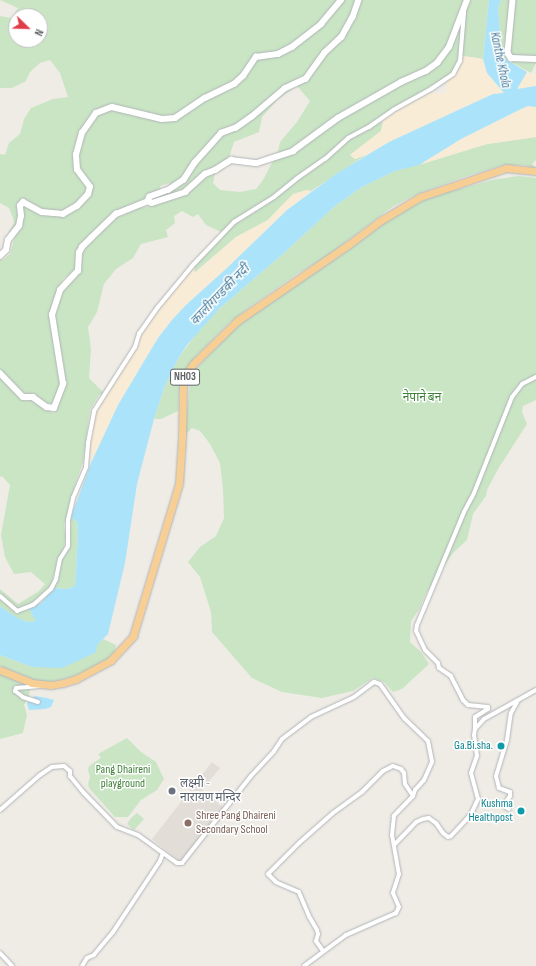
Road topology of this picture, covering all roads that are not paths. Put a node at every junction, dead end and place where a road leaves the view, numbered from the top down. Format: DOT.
graph roads {
  1 [pos="341,0"];
  2 [pos="359,0"];
  3 [pos="468,0"];
  4 [pos="512,0"];
  5 [pos="464,8"];
  6 [pos="536,59"];
  7 [pos="536,171"];
  8 [pos="148,201"];
  9 [pos="0,256"];
  10 [pos="0,373"];
  11 [pos="536,377"];
  12 [pos="0,596"];
  13 [pos="0,670"];
  14 [pos="51,685"];
  15 [pos="536,690"];
  16 [pos="38,702"];
  17 [pos="517,702"];
  18 [pos="475,730"];
  19 [pos="413,796"];
  20 [pos="509,809"];
  21 [pos="0,810"];
  22 [pos="395,844"];
  23 [pos="163,853"];
  24 [pos="323,951"];
  25 [pos="0,953"];
  26 [pos="12,966"];
  27 [pos="82,966"];
  28 [pos="304,966"];
  1 -- 9 [label="main road"];
  2 -- 8 [label="main road"];
  3 -- 5 [label="main road"];
  4 -- 6 [label="main road"];
  5 -- 8 [label="main road"];
  5 -- 12 [label="street"];
  7 -- 14 [label="highway, NH03"];
  8 -- 10 [label="main road"];
  11 -- 18 [label="street"];
  13 -- 14 [label="highway, NH03"];
  14 -- 16 [label="street"];
  15 -- 17 [label="street"];
  17 -- 18 [label="street"];
  17 -- 20 [label="street"];
  18 -- 22 [label="street"];
  19 -- 22 [label="street"];
  19 -- 23 [label="street"];
  19 -- 24 [label="street"];
  21 -- 23 [label="street"];
  22 -- 24 [label="street"];
  23 -- 27 [label="street"];
  24 -- 28 [label="street"];
  25 -- 26 [label="street"];
}
